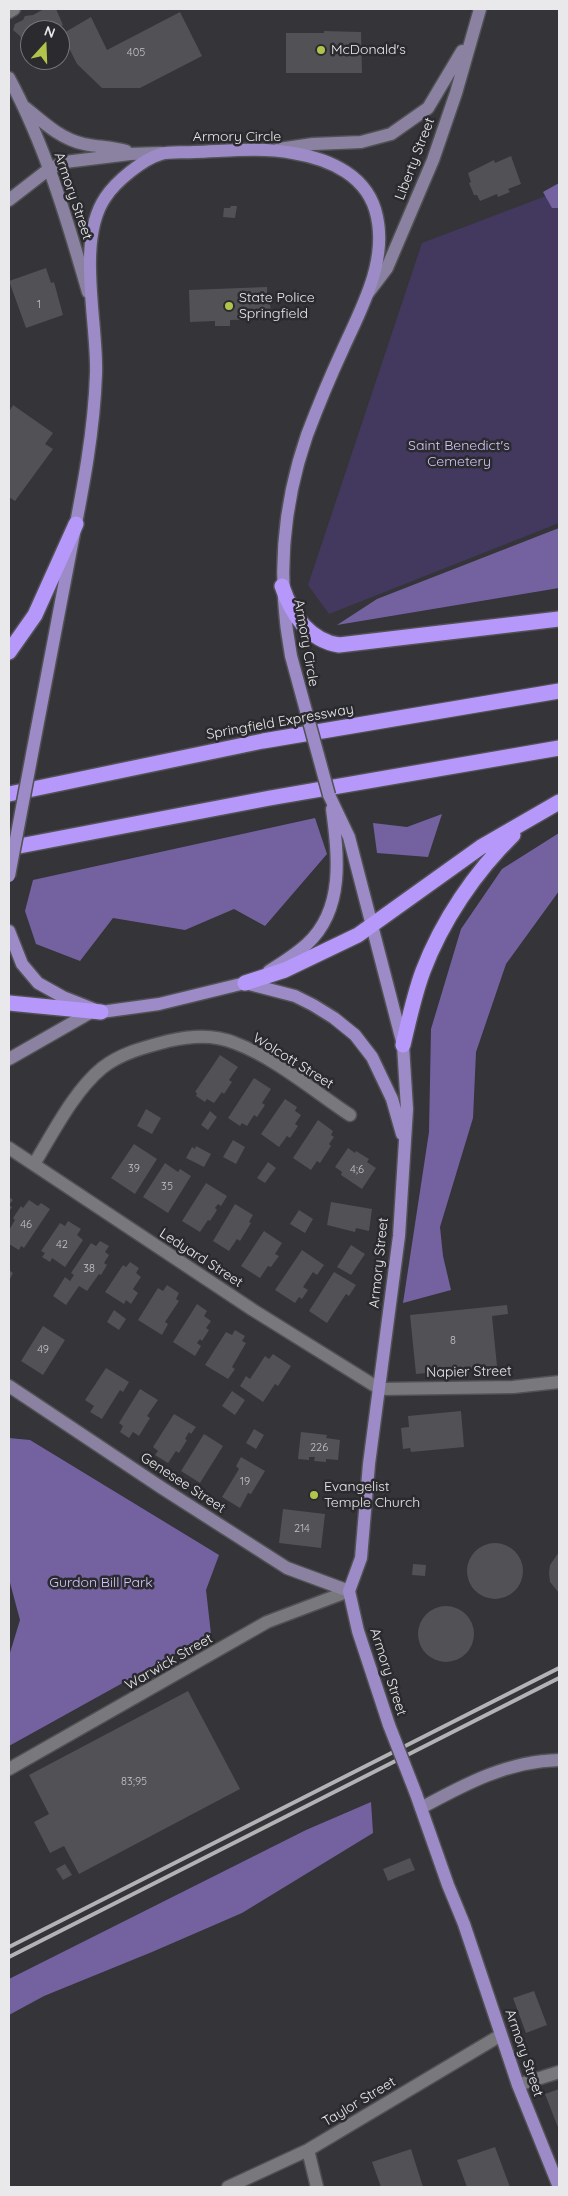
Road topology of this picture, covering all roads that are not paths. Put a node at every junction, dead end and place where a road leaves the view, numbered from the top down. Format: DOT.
graph roads {
  1 [pos="14,9"];
  2 [pos="480,9"];
  3 [pos="9,12"];
  4 [pos="474,27"];
  5 [pos="9,78"];
  6 [pos="24,107"];
  7 [pos="276,150"];
  8 [pos="162,153"];
  9 [pos="136,154"];
  10 [pos="49,169"];
  11 [pos="9,200"];
  12 [pos="367,295"];
  13 [pos="90,296"];
  14 [pos="76,524"];
  15 [pos="282,586"];
  16 [pos="559,619"];
  17 [pos="9,652"];
  18 [pos="559,691"];
  19 [pos="559,748"];
  20 [pos="9,794"];
  21 [pos="329,795"];
  22 [pos="559,802"];
  23 [pos="530,818"];
  24 [pos="340,830"];
  25 [pos="9,848"];
  26 [pos="9,876"];
  27 [pos="373,926"];
  28 [pos="9,931"];
  29 [pos="251,981"];
  30 [pos="9,1003"];
  31 [pos="97,1012"];
  32 [pos="403,1045"];
  33 [pos="9,1059"];
  34 [pos="350,1115"];
  35 [pos="404,1142"];
  36 [pos="9,1148"];
  37 [pos="34,1164"];
  38 [pos="559,1382"];
  39 [pos="9,1386"];
  40 [pos="380,1389"];
  41 [pos="349,1591"];
  42 [pos="559,1760"];
  43 [pos="9,1769"];
  44 [pos="422,1808"];
  45 [pos="501,2035"];
  46 [pos="559,2072"];
  47 [pos="518,2085"];
  48 [pos="308,2150"];
  49 [pos="228,2187"];
  50 [pos="317,2187"];
  51 [pos="559,2187"];
  1 -- 3 [label="street"];
  2 -- 4 [label="main road, Liberty Street"];
  4 -- 7 [label="main road, Liberty Street"];
  4 -- 12 [label="main road, Liberty Street"];
  5 -- 6 [label="main road, Armory Street"];
  6 -- 9 [label="main road, Armory Street"];
  6 -- 10 [label="main road, Armory Street"];
  7 -- 8 [label="main road, Armory Circle"];
  7 -- 12 [label="main road, Armory Circle"];
  8 -- 9 [label="main road"];
  8 -- 13 [label="main road"];
  9 -- 10 [label="main road"];
  10 -- 11 [label="main road"];
  10 -- 13 [label="main road, Armory Street"];
  12 -- 15 [label="main road, Armory Circle"];
  13 -- 14 [label="main road"];
  14 -- 17 [label="highway"];
  14 -- 26 [label="main road, bridge"];
  15 -- 16 [label="highway"];
  15 -- 21 [label="main road, Armory Circle, bridge"];
  18 -- 20 [label="highway, Springfield Expressway"];
  19 -- 25 [label="highway"];
  21 -- 24 [label="main road, Armory Street"];
  22 -- 23 [label="highway"];
  23 -- 27 [label="highway"];
  23 -- 32 [label="highway"];
  24 -- 27 [label="main road, Armory Street"];
  24 -- 29 [label="main road"];
  27 -- 29 [label="highway"];
  27 -- 32 [label="main road, Armory Street"];
  28 -- 31 [label="main road"];
  29 -- 31 [label="main road"];
  29 -- 35 [label="main road, Armory Street"];
  30 -- 31 [label="highway"];
  31 -- 33 [label="main road"];
  32 -- 35 [label="main road, Armory Street"];
  34 -- 37 [label="street, Wolcott Street"];
  35 -- 40 [label="main road, Armory Street"];
  36 -- 37 [label="street, Ledyard Street"];
  37 -- 40 [label="street, Ledyard Street"];
  38 -- 40 [label="street, Napier Street"];
  39 -- 41 [label="main road, Genesee Street"];
  40 -- 41 [label="main road, Armory Street"];
  41 -- 43 [label="street, Warwick Street"];
  41 -- 44 [label="main road, Armory Street, bridge"];
  42 -- 44 [label="main road"];
  44 -- 45 [label="main road, Armory Street"];
  45 -- 47 [label="main road, Armory Street"];
  45 -- 48 [label="street, Taylor Street"];
  46 -- 47 [label="street"];
  47 -- 51 [label="main road, Armory Street"];
  48 -- 49 [label="street, Taylor Street"];
  48 -- 50 [label="street"];
}
